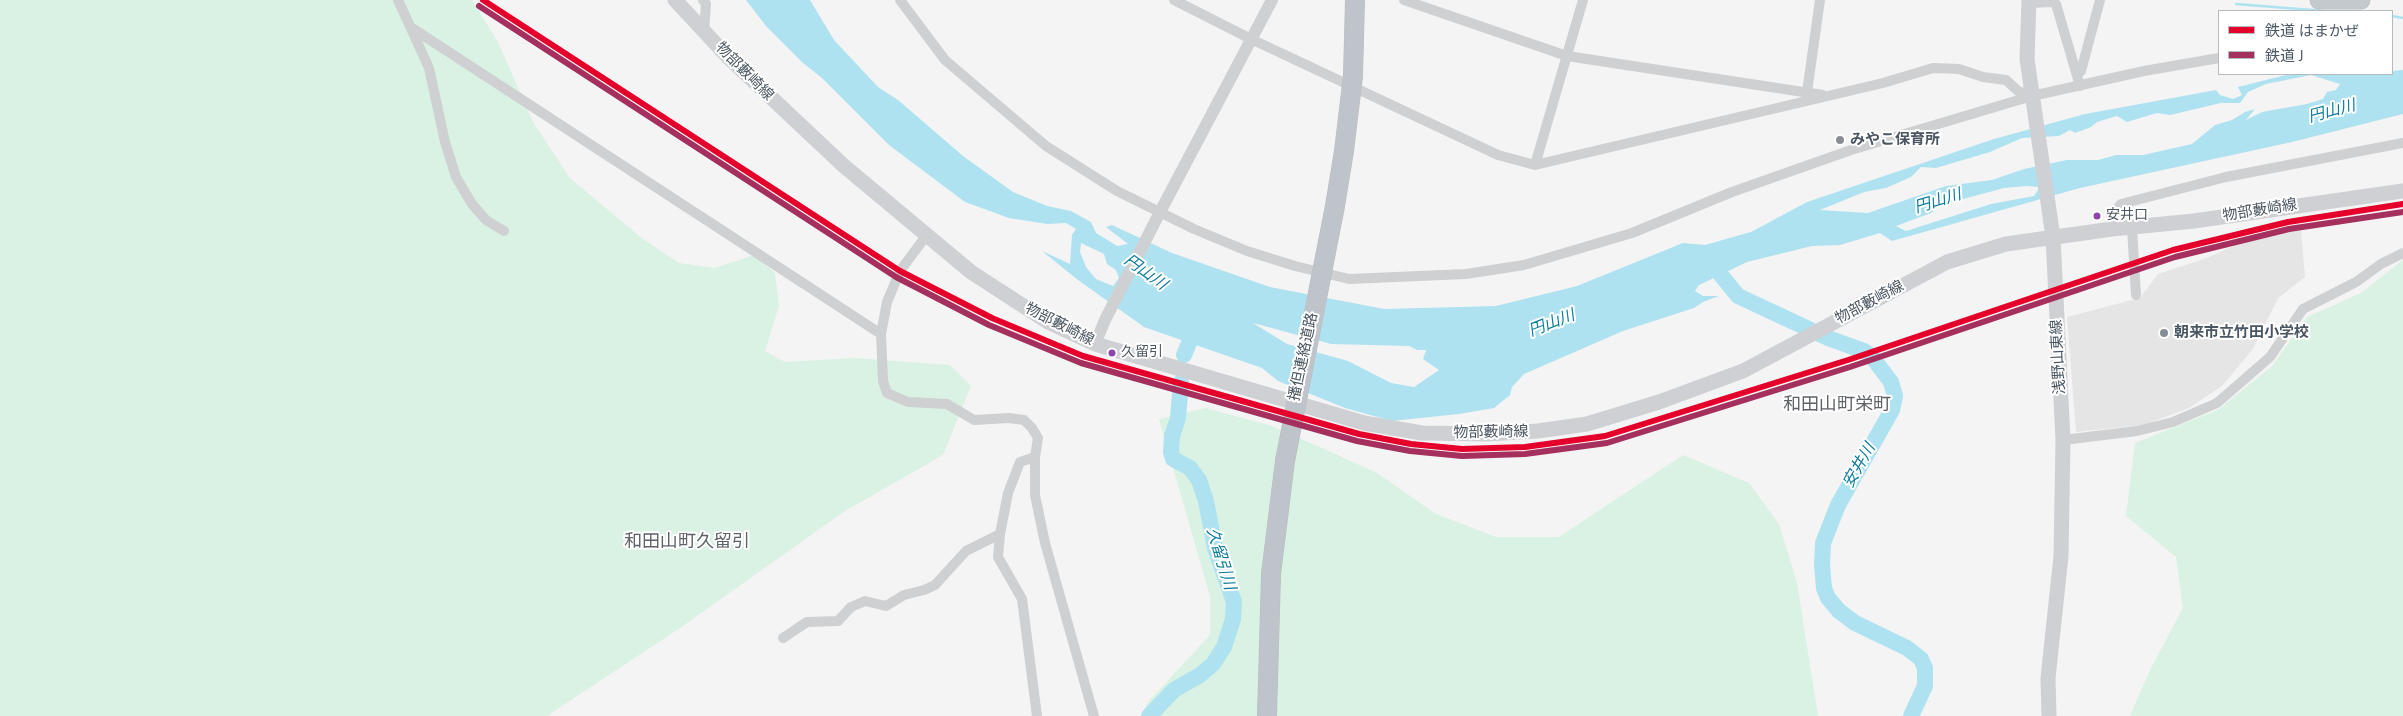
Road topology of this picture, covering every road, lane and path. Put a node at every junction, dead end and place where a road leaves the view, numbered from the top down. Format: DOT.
graph roads {
  1 [pos="398,0"];
  2 [pos="676,0"];
  3 [pos="703,0"];
  4 [pos="900,0"];
  5 [pos="1174,0"];
  6 [pos="1272,0"];
  7 [pos="1355,0"];
  8 [pos="1404,0"];
  9 [pos="1583,0"];
  10 [pos="1820,0"];
  11 [pos="2100,0"];
  12 [pos="2319,0"];
  13 [pos="2355,0"];
  14 [pos="2361,0"];
  15 [pos="2029,2"];
  16 [pos="412,28"];
  17 [pos="704,31"];
  18 [pos="1251,39"];
  19 [pos="1567,56"];
  20 [pos="2218,58"];
  21 [pos="2078,74"];
  22 [pos="2080,86"];
  23 [pos="1807,92"];
  24 [pos="1827,95"];
  25 [pos="2033,100"];
  26 [pos="2403,143"];
  27 [pos="1535,165"];
  28 [pos="2403,191"];
  29 [pos="1158,216"];
  30 [pos="2132,228"];
  31 [pos="2112,229"];
  32 [pos="504,231"];
  33 [pos="926,236"];
  34 [pos="2052,237"];
  35 [pos="2403,253"];
  36 [pos="2136,295"];
  37 [pos="881,334"];
  38 [pos="1095,344"];
  39 [pos="2063,440"];
  40 [pos="1035,457"];
  41 [pos="1000,534"];
  42 [pos="783,638"];
  43 [pos="1037,716"];
  44 [pos="1094,716"];
  45 [pos="1267,716"];
  46 [pos="2049,716"];
  1 -- 16 [label="street"];
  2 -- 17 [label="main road, 物部藪崎線"];
  3 -- 17 [label="street"];
  4 -- 29 [label="street"];
  5 -- 18 [label="street"];
  6 -- 18 [label="street"];
  7 -- 45 [label="highway, 播但連絡道路, bridge"];
  8 -- 19 [label="street"];
  9 -- 19 [label="street"];
  10 -- 23 [label="street"];
  11 -- 21 [label="street"];
  12 -- 13 [label="highway"];
  13 -- 14 [label="highway"];
  15 -- 21 [label="street"];
  15 -- 25 [label="main road, 浅野山東線"];
  16 -- 32 [label="street"];
  16 -- 37 [label="street"];
  17 -- 33 [label="main road, 物部藪崎線"];
  18 -- 27 [label="street"];
  18 -- 29 [label="street"];
  19 -- 23 [label="street"];
  19 -- 27 [label="street"];
  20 -- 22 [label="street"];
  21 -- 22 [label="street"];
  22 -- 25 [label="street"];
  23 -- 24 [label="street"];
  24 -- 25 [label="street"];
  24 -- 27 [label="street"];
  25 -- 29 [label="street"];
  25 -- 34 [label="main road, 浅野山東線"];
  26 -- 31 [label="street"];
  28 -- 30 [label="main road, 物部藪崎線"];
  29 -- 38 [label="street"];
  30 -- 31 [label="main road, 物部藪崎線"];
  30 -- 36 [label="street"];
  31 -- 34 [label="main road, 物部藪崎線"];
  33 -- 37 [label="street"];
  33 -- 38 [label="main road, 物部藪崎線"];
  34 -- 38 [label="main road, 物部藪崎線"];
  34 -- 39 [label="main road, 浅野山東線"];
  35 -- 39 [label="street"];
  37 -- 40 [label="street"];
  39 -- 46 [label="main road, 浅野山東線"];
  40 -- 41 [label="street"];
  40 -- 44 [label="street"];
  41 -- 42 [label="street"];
  41 -- 43 [label="street"];
}
